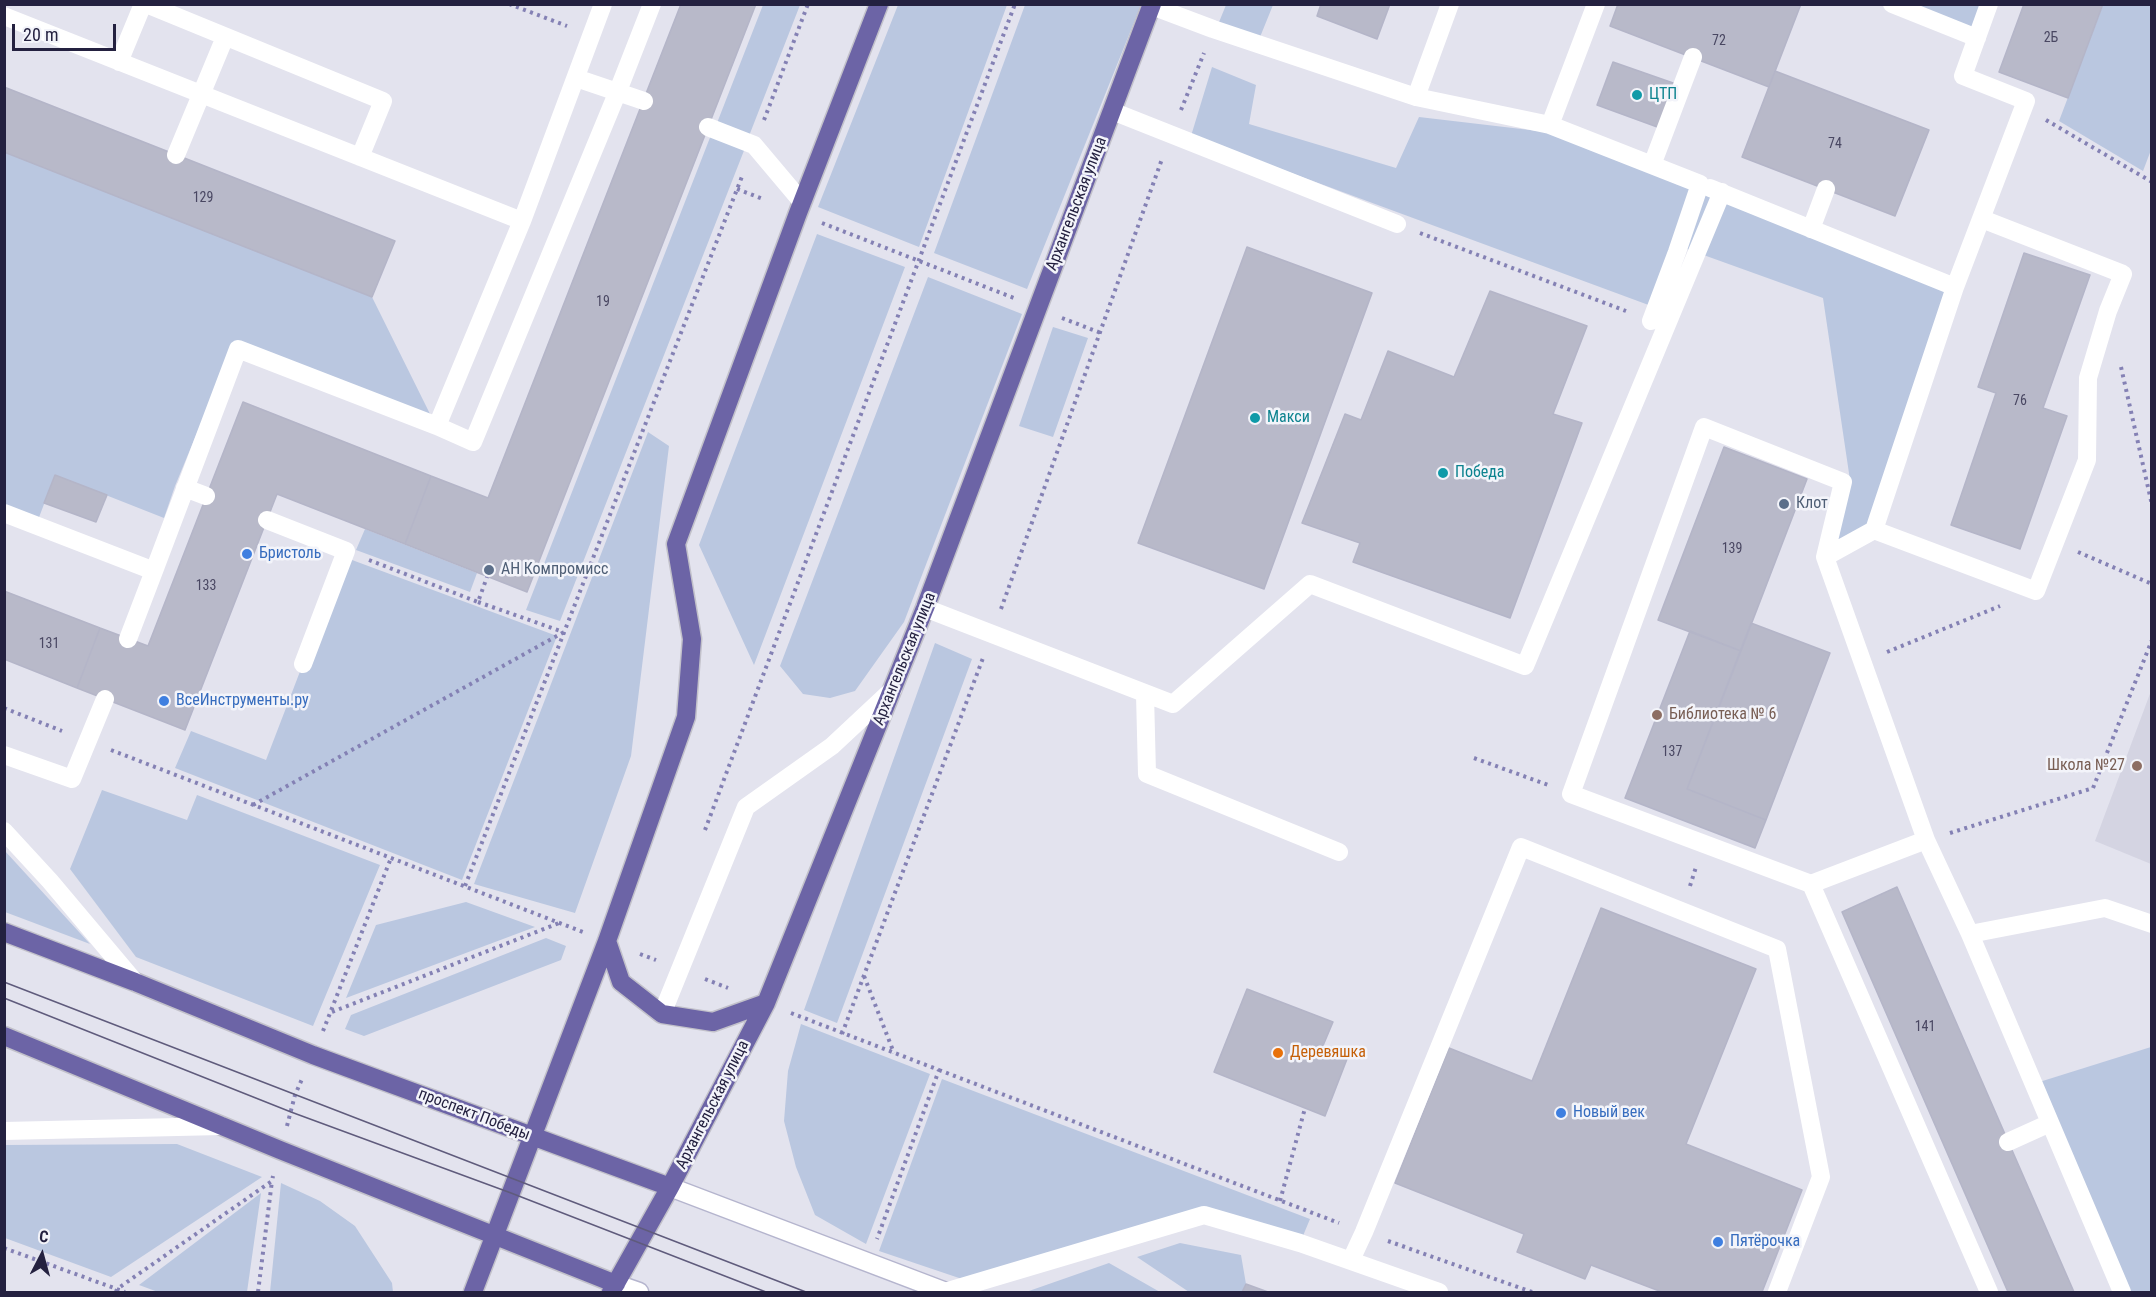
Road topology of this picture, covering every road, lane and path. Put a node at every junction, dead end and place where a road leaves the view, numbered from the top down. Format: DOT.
graph roads {
  1 [pos="144,4"];
  2 [pos="509,4"];
  3 [pos="603,4"];
  4 [pos="652,4"];
  5 [pos="808,4"];
  6 [pos="879,4"];
  7 [pos="1015,4"];
  8 [pos="1450,4"];
  9 [pos="1596,4"];
  10 [pos="1892,4"];
  11 [pos="1989,4"];
  12 [pos="1152,5"];
  13 [pos="4,16"];
  14 [pos="1213,29"];
  15 [pos="592,34"];
  16 [pos="225,37"];
  17 [pos="1977,38"];
  18 [pos="1693,57"];
  19 [pos="119,62"];
  20 [pos="576,78"];
  21 [pos="618,91"];
  22 [pos="202,95"];
  23 [pos="1416,97"];
  24 [pos="644,102"];
  25 [pos="2023,106"];
  26 [pos="1112,111"];
  27 [pos="1550,125"];
  28 [pos="708,127"];
  29 [pos="1172,133"];
  30 [pos="754,145"];
  31 [pos="176,155"];
  32 [pos="360,157"];
  33 [pos="1652,165"];
  34 [pos="2151,182"];
  35 [pos="1700,184"];
  36 [pos="737,189"];
  37 [pos="1826,189"];
  38 [pos="1722,192"];
  39 [pos="800,208"];
  40 [pos="1982,219"];
  41 [pos="522,221"];
  42 [pos="1397,224"];
  43 [pos="1811,229"];
  44 [pos="920,261"];
  45 [pos="1955,287"];
  46 [pos="1038,308"];
  47 [pos="1651,321"];
  48 [pos="1101,333"];
  49 [pos="2118,357"];
  50 [pos="437,426"];
  51 [pos="185,488"];
  52 [pos="206,496"];
  53 [pos="2151,505"];
  54 [pos="4,513"];
  55 [pos="267,520"];
  56 [pos="1874,530"];
  57 [pos="2055,543"];
  58 [pos="346,552"];
  59 [pos="1825,556"];
  60 [pos="154,571"];
  61 [pos="488,577"];
  62 [pos="2151,584"];
  63 [pos="2036,591"];
  64 [pos="478,602"];
  65 [pos="925,608"];
  66 [pos="564,632"];
  67 [pos="993,633"];
  68 [pos="128,639"];
  69 [pos="2151,640"];
  70 [pos="1863,662"];
  71 [pos="303,664"];
  72 [pos="893,689"];
  73 [pos="1144,694"];
  74 [pos="105,699"];
  75 [pos="4,708"];
  76 [pos="89,742"];
  77 [pos="4,755"];
  78 [pos="1474,758"];
  79 [pos="1571,794"];
  80 [pos="252,805"];
  81 [pos="4,831"];
  82 [pos="702,838"];
  83 [pos="1926,840"];
  84 [pos="1705,844"];
  85 [pos="1340,852"];
  86 [pos="391,858"];
  87 [pos="1811,884"];
  88 [pos="465,886"];
  89 [pos="1681,910"];
  90 [pos="560,923"];
  91 [pos="2151,924"];
  92 [pos="4,932"];
  93 [pos="1970,934"];
  94 [pos="607,941"];
  95 [pos="660,949"];
  96 [pos="656,960"];
  97 [pos="680,969"];
  98 [pos="864,975"];
  99 [pos="135,982"];
  100 [pos="766,1003"];
  101 [pos="331,1012"];
  102 [pos="662,1014"];
  103 [pos="842,1034"];
  104 [pos="4,1036"];
  105 [pos="894,1054"];
  106 [pos="313,1055"];
  107 [pos="939,1070"];
  108 [pos="1305,1108"];
  109 [pos="2050,1123"];
  110 [pos="221,1126"];
  111 [pos="4,1131"];
  112 [pos="533,1137"];
  113 [pos="2008,1142"];
  114 [pos="280,1150"];
  115 [pos="272,1181"];
  116 [pos="670,1187"];
  117 [pos="1280,1201"];
  118 [pos="1365,1232"];
  119 [pos="495,1235"];
  120 [pos="4,1248"];
  121 [pos="1351,1260"];
  122 [pos="868,1263"];
  123 [pos="613,1288"];
  124 [pos="116,1291"];
  125 [pos="946,1292"];
  126 [pos="125,1293"];
  127 [pos="258,1293"];
  128 [pos="473,1293"];
  129 [pos="639,1293"];
  130 [pos="1439,1293"];
  131 [pos="1532,1293"];
  132 [pos="1778,1293"];
  133 [pos="1989,1293"];
  134 [pos="2122,1293"];
  1 -- 16 [label="street"];
  1 -- 19 [label="street"];
  2 -- 15 [label="path"];
  3 -- 15 [label="street"];
  4 -- 21 [label="street"];
  5 -- 30 [label="path"];
  6 -- 39 [label="main road"];
  7 -- 44 [label="path"];
  8 -- 23 [label="street"];
  9 -- 27 [label="street"];
  10 -- 17 [label="street"];
  11 -- 17 [label="street"];
  12 -- 14 [label="street"];
  12 -- 26 [label="main road, Архангельская улица"];
  13 -- 19 [label="street"];
  14 -- 23 [label="street"];
  14 -- 29 [label="path"];
  15 -- 20 [label="street"];
  16 -- 22 [label="street"];
  16 -- 32 [label="street"];
  17 -- 25 [label="street"];
  18 -- 33 [label="street"];
  19 -- 22 [label="street"];
  20 -- 21 [label="street"];
  20 -- 41 [label="street"];
  21 -- 24 [label="street"];
  21 -- 50 [label="street"];
  22 -- 31 [label="street"];
  22 -- 32 [label="street"];
  23 -- 27 [label="street"];
  25 -- 34 [label="path"];
  25 -- 40 [label="street"];
  26 -- 29 [label="street"];
  26 -- 46 [label="main road, Архангельская улица"];
  27 -- 33 [label="street"];
  28 -- 30 [label="street"];
  29 -- 42 [label="street"];
  29 -- 48 [label="path"];
  30 -- 36 [label="path"];
  30 -- 39 [label="street"];
  32 -- 41 [label="street"];
  33 -- 35 [label="street"];
  35 -- 38 [label="street"];
  35 -- 47 [label="street"];
  36 -- 39 [label="path"];
  36 -- 66 [label="path"];
  37 -- 43 [label="street"];
  38 -- 43 [label="street"];
  38 -- 73 [label="street"];
  39 -- 44 [label="path"];
  39 -- 94 [label="main road"];
  40 -- 45 [label="street"];
  40 -- 57 [label="street"];
  41 -- 50 [label="street"];
  42 -- 47 [label="path"];
  43 -- 45 [label="street"];
  44 -- 46 [label="path"];
  44 -- 82 [label="path"];
  45 -- 56 [label="street"];
  46 -- 48 [label="path"];
  46 -- 65 [label="main road, Архангельская улица"];
  48 -- 67 [label="path"];
  49 -- 53 [label="path"];
  50 -- 51 [label="street"];
  51 -- 52 [label="street"];
  51 -- 60 [label="street"];
  54 -- 60 [label="street"];
  55 -- 58 [label="street"];
  56 -- 59 [label="street"];
  56 -- 63 [label="street"];
  57 -- 62 [label="path"];
  57 -- 63 [label="street"];
  58 -- 64 [label="path"];
  58 -- 71 [label="street"];
  59 -- 70 [label="street"];
  59 -- 79 [label="street"];
  60 -- 68 [label="street"];
  61 -- 64 [label="path"];
  63 -- 70 [label="path"];
  64 -- 66 [label="path"];
  65 -- 67 [label="street"];
  65 -- 72 [label="main road, Архангельская улица"];
  66 -- 80 [label="path"];
  66 -- 88 [label="path"];
  67 -- 73 [label="street"];
  67 -- 98 [label="path"];
  69 -- 83 [label="path"];
  70 -- 83 [label="street"];
  72 -- 97 [label="street"];
  72 -- 100 [label="main road, Архангельская улица"];
  73 -- 85 [label="street"];
  74 -- 76 [label="street"];
  75 -- 76 [label="path"];
  76 -- 77 [label="street"];
  76 -- 80 [label="path"];
  78 -- 79 [label="path"];
  79 -- 84 [label="street"];
  80 -- 86 [label="path"];
  81 -- 99 [label="street"];
  83 -- 87 [label="street"];
  83 -- 93 [label="street"];
  84 -- 87 [label="street"];
  84 -- 89 [label="path"];
  86 -- 88 [label="path"];
  86 -- 101 [label="path"];
  87 -- 133 [label="street"];
  88 -- 90 [label="path"];
  89 -- 118 [label="street"];
  89 -- 132 [label="street"];
  90 -- 94 [label="path"];
  90 -- 101 [label="path"];
  91 -- 93 [label="street"];
  92 -- 99 [label="main road, проспект Победы"];
  93 -- 109 [label="street"];
  94 -- 96 [label="path"];
  94 -- 102 [label="main road"];
  94 -- 112 [label="main road"];
  95 -- 96 [label="path"];
  96 -- 97 [label="path"];
  97 -- 100 [label="path"];
  97 -- 102 [label="street"];
  98 -- 103 [label="path"];
  98 -- 105 [label="path"];
  99 -- 106 [label="main road, проспект Победы"];
  100 -- 102 [label="main road"];
  100 -- 103 [label="path"];
  100 -- 116 [label="main road, Архангельская улица"];
  101 -- 106 [label="path"];
  103 -- 105 [label="path"];
  104 -- 110 [label="main road"];
  105 -- 107 [label="path"];
  106 -- 112 [label="main road, проспект Победы"];
  106 -- 114 [label="path"];
  107 -- 117 [label="path"];
  107 -- 122 [label="path"];
  108 -- 117 [label="path"];
  109 -- 113 [label="street"];
  109 -- 134 [label="street"];
  110 -- 111 [label="street"];
  110 -- 114 [label="main road"];
  112 -- 116 [label="main road, проспект Победы"];
  112 -- 119 [label="main road"];
  114 -- 115 [label="path"];
  114 -- 119 [label="main road"];
  115 -- 124 [label="path"];
  115 -- 127 [label="path"];
  116 -- 122 [label="street, проспект Победы"];
  116 -- 123 [label="main road, Архангельская улица"];
  117 -- 118 [label="path"];
  118 -- 121 [label="street"];
  118 -- 131 [label="path"];
  119 -- 123 [label="main road"];
  119 -- 128 [label="main road"];
  120 -- 124 [label="path"];
  121 -- 125 [label="street"];
  121 -- 130 [label="street"];
  122 -- 125 [label="street, проспект Победы"];
  123 -- 129 [label="street"];
  124 -- 126 [label="path"];
}
